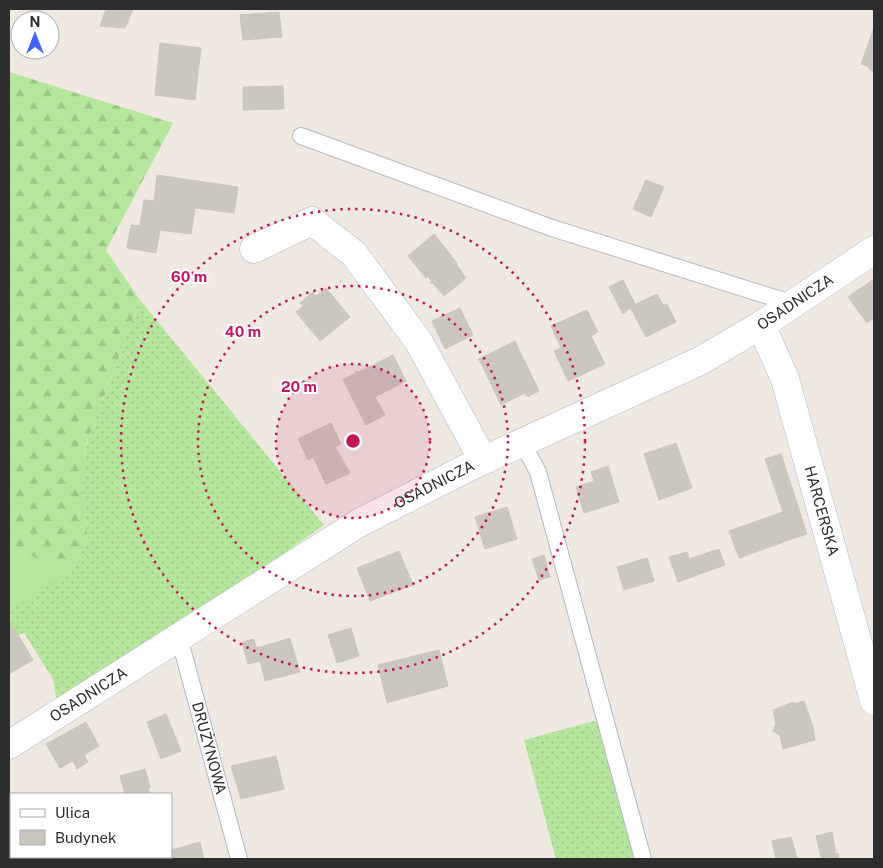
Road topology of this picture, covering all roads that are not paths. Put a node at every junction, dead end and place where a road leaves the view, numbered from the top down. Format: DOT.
graph roads {
  1 [pos="301,136"];
  2 [pos="254,249"];
  3 [pos="874,250"];
  4 [pos="794,304"];
  5 [pos="761,326"];
  6 [pos="522,442"];
  7 [pos="483,460"];
  8 [pos="179,637"];
  9 [pos="874,701"];
  10 [pos="9,745"];
  11 [pos="239,859"];
  12 [pos="643,859"];
  1 -- 4 [label="lane"];
  2 -- 7 [label="street"];
  3 -- 4 [label="street, OSADNICZA"];
  4 -- 5 [label="street, OSADNICZA"];
  5 -- 6 [label="street, OSADNICZA"];
  5 -- 9 [label="street, HARCERSKA"];
  6 -- 7 [label="street, OSADNICZA"];
  6 -- 12 [label="lane"];
  7 -- 8 [label="street, OSADNICZA"];
  8 -- 10 [label="street, OSADNICZA"];
  8 -- 11 [label="lane, DRUŻYNOWA"];
}
